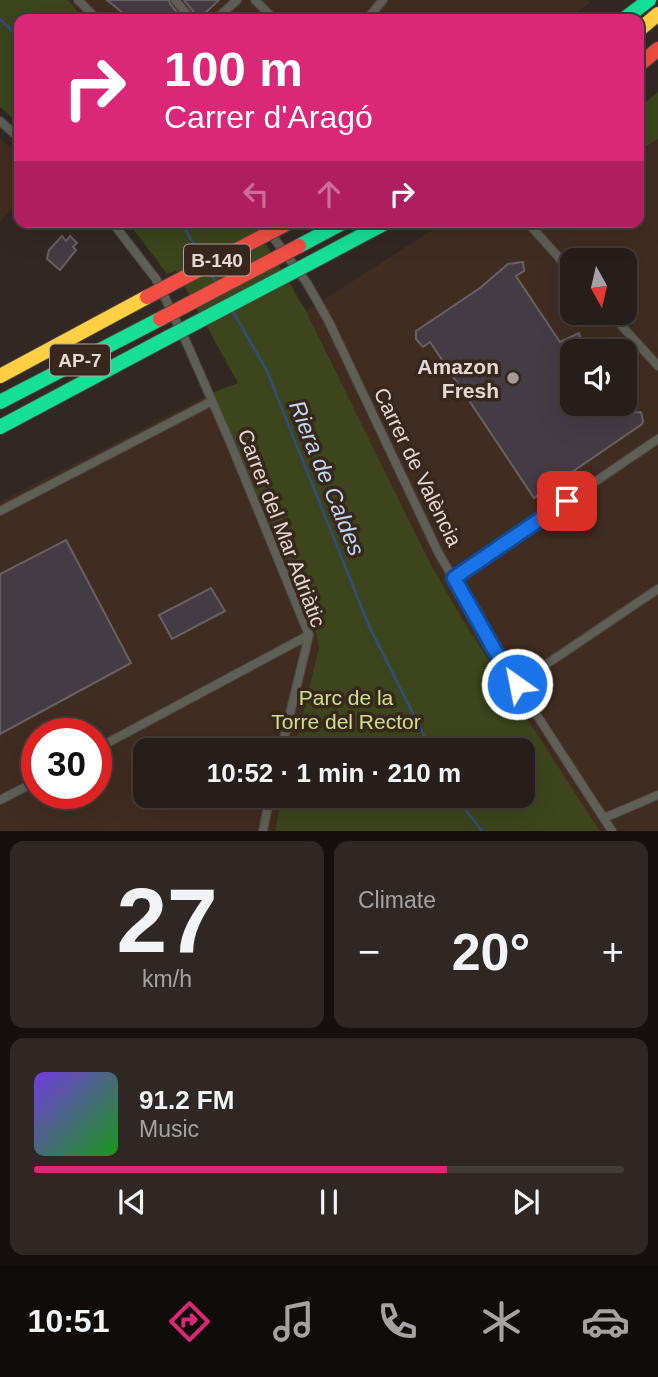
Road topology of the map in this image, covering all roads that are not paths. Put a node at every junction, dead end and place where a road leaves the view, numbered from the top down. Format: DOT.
graph roads {
  1 [pos="78,0"];
  2 [pos="175,0"];
  3 [pos="237,0"];
  4 [pos="255,0"];
  5 [pos="383,0"];
  6 [pos="635,0"];
  7 [pos="649,0"];
  8 [pos="92,14"];
  9 [pos="187,14"];
  10 [pos="222,14"];
  11 [pos="269,14"];
  12 [pos="371,14"];
  13 [pos="618,14"];
  14 [pos="631,14"];
  15 [pos="658,14"];
  16 [pos="644,26"];
  17 [pos="658,49"];
  18 [pos="644,61"];
  19 [pos="0,121"];
  20 [pos="14,134"];
  21 [pos="117,228"];
  22 [pos="266,228"];
  23 [pos="277,228"];
  24 [pos="333,228"];
  25 [pos="376,228"];
  26 [pos="532,228"];
  27 [pos="560,259"];
  28 [pos="622,326"];
  29 [pos="658,366"];
  30 [pos="0,376"];
  31 [pos="212,401"];
  32 [pos="0,402"];
  33 [pos="0,427"];
  34 [pos="658,439"];
  35 [pos="0,511"];
  36 [pos="454,578"];
  37 [pos="658,589"];
  38 [pos="309,635"];
  39 [pos="517,684"];
  40 [pos="284,738"];
  41 [pos="112,740"];
  42 [pos="21,789"];
  43 [pos="658,795"];
  44 [pos="0,800"];
  45 [pos="268,808"];
  46 [pos="604,818"];
  47 [pos="263,831"];
  48 [pos="612,831"];
  1 -- 8 [label="street"];
  2 -- 9 [label="street"];
  3 -- 10 [label="street"];
  4 -- 11 [label="street"];
  5 -- 12 [label="street"];
  6 -- 13 [label="highway"];
  7 -- 14 [label="highway"];
  15 -- 16 [label="highway"];
  17 -- 18 [label="highway"];
  19 -- 20 [label="street"];
  21 -- 31 [label="street, Carrer del Mar Adriàtic"];
  22 -- 36 [label="street, Carrer de València"];
  23 -- 30 [label="highway, B-140, bridge"];
  24 -- 32 [label="highway, AP-7, bridge"];
  25 -- 33 [label="highway, AP-7, bridge"];
  26 -- 27 [label="street"];
  28 -- 29 [label="street"];
  31 -- 35 [label="street"];
  31 -- 38 [label="street, Carrer del Mar Adriàtic"];
  34 -- 36 [label="street"];
  36 -- 39 [label="street, Carrer de València"];
  37 -- 39 [label="street"];
  38 -- 40 [label="street, Carrer del Mar Adriàtic"];
  38 -- 41 [label="street"];
  39 -- 46 [label="street, Carrer de València"];
  42 -- 44 [label="street"];
  43 -- 46 [label="street"];
  45 -- 47 [label="street"];
  46 -- 48 [label="street, Carrer de València"];
}
